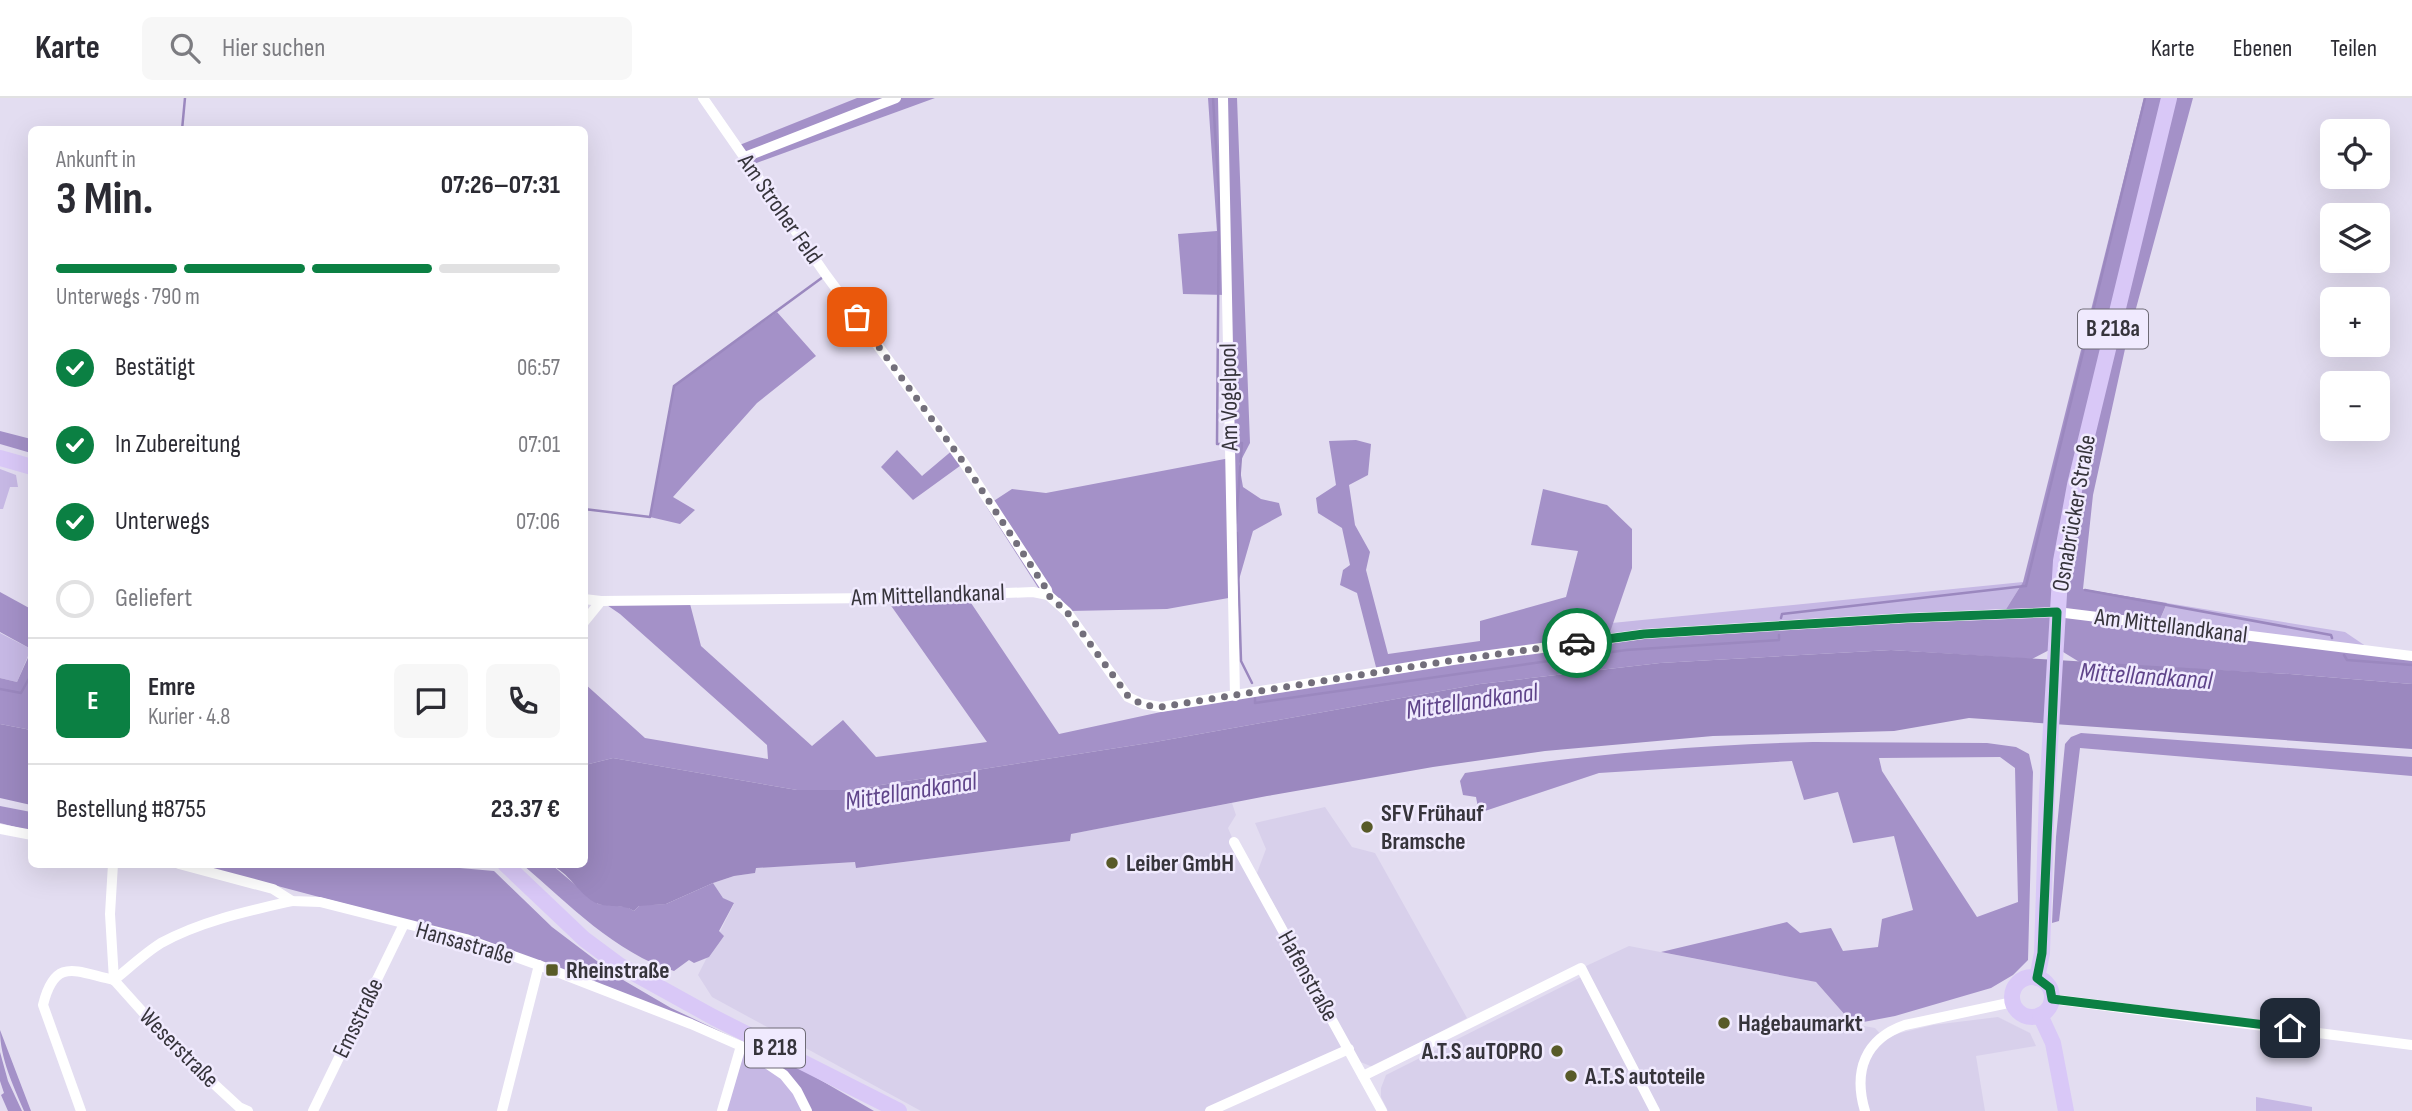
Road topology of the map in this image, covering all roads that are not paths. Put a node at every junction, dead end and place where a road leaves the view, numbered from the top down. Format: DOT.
graph roads {
  1 [pos="703,98"];
  2 [pos="896,98"];
  3 [pos="1223,98"];
  4 [pos="2169,98"];
  5 [pos="745,157"];
  6 [pos="0,458"];
  7 [pos="28,466"];
  8 [pos="1048,595"];
  9 [pos="588,599"];
  10 [pos="601,601"];
  11 [pos="2057,612"];
  12 [pos="588,617"];
  13 [pos="2412,656"];
  14 [pos="1235,695"];
  15 [pos="0,829"];
  16 [pos="28,834"];
  17 [pos="1234,842"];
  18 [pos="113,868"];
  19 [pos="194,868"];
  20 [pos="509,868"];
  21 [pos="292,901"];
  22 [pos="404,925"];
  23 [pos="539,965"];
  24 [pos="2037,978"];
  25 [pos="114,980"];
  26 [pos="2052,999"];
  27 [pos="2013,1002"];
  28 [pos="2040,1016"];
  29 [pos="2412,1045"];
  30 [pos="741,1046"];
  31 [pos="1349,1049"];
  32 [pos="1363,1076"];
  33 [pos="241,1110"];
  34 [pos="81,1111"];
  35 [pos="313,1111"];
  36 [pos="502,1111"];
  37 [pos="722,1111"];
  38 [pos="807,1111"];
  39 [pos="899,1111"];
  40 [pos="1210,1111"];
  41 [pos="1382,1111"];
  42 [pos="1655,1111"];
  43 [pos="1865,1111"];
  44 [pos="2066,1111"];
  1 -- 5 [label="street, Am Stroher Feld"];
  2 -- 5 [label="street"];
  3 -- 14 [label="street, Am Vogelpool"];
  4 -- 11 [label="main road, Osnabrücker Straße / B 218a"];
  5 -- 8 [label="street, Am Stroher Feld"];
  6 -- 7 [label="main road"];
  8 -- 10 [label="street, Am Mittellandkanal"];
  8 -- 14 [label="street, Am Mittellandkanal"];
  9 -- 10 [label="street, Am Mittellandkanal"];
  10 -- 12 [label="street"];
  11 -- 13 [label="street, Am Mittellandkanal"];
  11 -- 14 [label="street, Am Mittellandkanal"];
  11 -- 24 [label="main road, Osnabrücker Straße / B 218a"];
  15 -- 16 [label="street"];
  17 -- 31 [label="street, Hafenstraße"];
  18 -- 25 [label="street"];
  19 -- 21 [label="street, Hansastraße"];
  20 -- 39 [label="main road, B 218"];
  21 -- 22 [label="street, Hansastraße"];
  21 -- 25 [label="street, Hansastraße"];
  22 -- 23 [label="street, Hansastraße"];
  22 -- 35 [label="street, Emsstraße"];
  23 -- 30 [label="street, Hansastraße"];
  23 -- 36 [label="street"];
  24 -- 26 [label="main road"];
  24 -- 27 [label="main road"];
  25 -- 33 [label="street, Weserstraße"];
  25 -- 34 [label="street"];
  26 -- 28 [label="main road"];
  26 -- 29 [label="street"];
  27 -- 28 [label="main road"];
  27 -- 43 [label="street"];
  28 -- 44 [label="main road"];
  30 -- 37 [label="street"];
  30 -- 38 [label="street, Hansastraße"];
  31 -- 32 [label="street, Hafenstraße"];
  31 -- 40 [label="street"];
  32 -- 41 [label="street, Hafenstraße"];
  32 -- 42 [label="street"];
}
